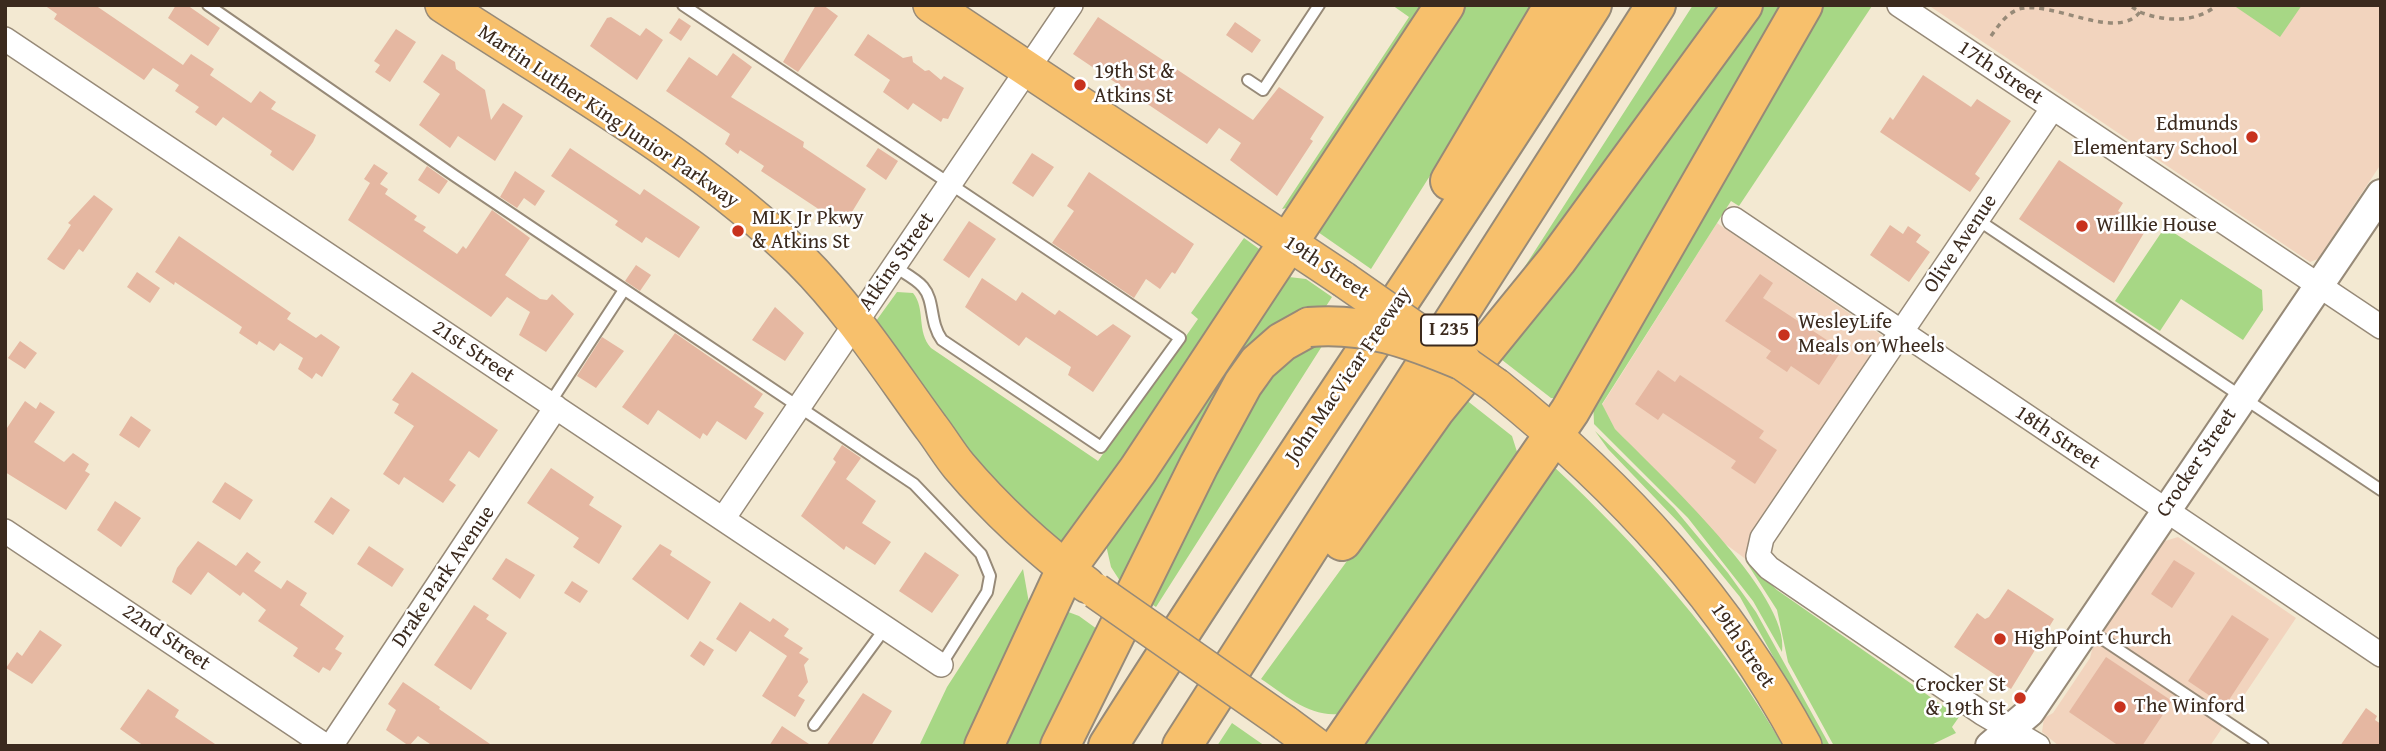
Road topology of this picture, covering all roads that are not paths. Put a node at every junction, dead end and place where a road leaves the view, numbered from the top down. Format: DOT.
graph roads {
  1 [pos="208,5"];
  2 [pos="443,5"];
  3 [pos="683,5"];
  4 [pos="930,5"];
  5 [pos="1072,5"];
  6 [pos="1319,5"];
  7 [pos="1445,5"];
  8 [pos="1554,5"];
  9 [pos="1592,5"];
  10 [pos="1656,5"];
  11 [pos="1743,5"];
  12 [pos="1802,5"];
  13 [pos="1899,5"];
  14 [pos="5,39"];
  15 [pos="1028,70"];
  16 [pos="1248,80"];
  17 [pos="2053,109"];
  18 [pos="950,186"];
  19 [pos="2381,194"];
  20 [pos="1734,219"];
  21 [pos="1978,220"];
  22 [pos="1289,243"];
  23 [pos="895,267"];
  24 [pos="2318,285"];
  25 [pos="624,290"];
  26 [pos="855,324"];
  27 [pos="2381,327"];
  28 [pos="1901,332"];
  29 [pos="1461,360"];
  30 [pos="2242,397"];
  31 [pos="553,405"];
  32 [pos="800,405"];
  33 [pos="1555,434"];
  34 [pos="2381,490"];
  35 [pos="2165,511"];
  36 [pos="723,519"];
  37 [pos="5,531"];
  38 [pos="1214,576"];
  39 [pos="1081,580"];
  40 [pos="886,627"];
  41 [pos="2086,628"];
  42 [pos="1240,654"];
  43 [pos="2381,655"];
  44 [pos="941,665"];
  45 [pos="814,725"];
  46 [pos="2000,738"];
  47 [pos="326,746"];
  48 [pos="331,746"];
  49 [pos="984,746"];
  50 [pos="1060,746"];
  51 [pos="1108,746"];
  52 [pos="1182,746"];
  53 [pos="1316,746"];
  54 [pos="1340,746"];
  55 [pos="1804,746"];
  56 [pos="2038,746"];
  57 [pos="2263,746"];
  1 -- 25 [label="lane"];
  2 -- 26 [label="main road, Martin Luther King Junior Parkway"];
  3 -- 18 [label="lane"];
  4 -- 15 [label="main road, 19th Street"];
  5 -- 15 [label="street, Atkins Street"];
  6 -- 16 [label="lane"];
  7 -- 22 [label="highway"];
  8 -- 38 [label="highway"];
  9 -- 38 [label="highway, John MacVicar Freeway / I 235"];
  10 -- 42 [label="highway, I 235"];
  11 -- 42 [label="highway"];
  12 -- 33 [label="highway"];
  13 -- 17 [label="street, 17th Street"];
  14 -- 31 [label="street, 21st Street"];
  15 -- 18 [label="street, Atkins Street"];
  15 -- 22 [label="main road, 19th Street"];
  17 -- 21 [label="street, Olive Avenue"];
  17 -- 24 [label="street, 17th Street"];
  18 -- 23 [label="street, Atkins Street"];
  18 -- 23 [label="lane"];
  19 -- 24 [label="street, Crocker Street"];
  20 -- 28 [label="street, 18th Street"];
  21 -- 28 [label="street, Olive Avenue"];
  21 -- 30 [label="lane"];
  22 -- 29 [label="main road, 19th Street, bridge"];
  22 -- 39 [label="highway"];
  23 -- 26 [label="street, Atkins Street"];
  24 -- 27 [label="street, 17th Street"];
  24 -- 30 [label="street, Crocker Street"];
  25 -- 31 [label="lane"];
  25 -- 32 [label="lane"];
  26 -- 32 [label="street, Atkins Street"];
  26 -- 39 [label="main road, Martin Luther King Junior Parkway"];
  28 -- 35 [label="street, 18th Street"];
  28 -- 46 [label="street, Olive Avenue"];
  29 -- 33 [label="main road, 19th Street, bridge"];
  29 -- 50 [label="highway, bridge"];
  30 -- 34 [label="lane"];
  30 -- 35 [label="street, Crocker Street"];
  31 -- 36 [label="street, 21st Street"];
  31 -- 48 [label="street, Drake Park Avenue"];
  32 -- 36 [label="street, Atkins Street"];
  32 -- 44 [label="lane"];
  33 -- 54 [label="highway"];
  33 -- 55 [label="main road, 19th Street"];
  35 -- 41 [label="street, Crocker Street"];
  35 -- 43 [label="street, 18th Street"];
  36 -- 40 [label="street, 21st Street"];
  37 -- 47 [label="street, 22nd Street"];
  38 -- 51 [label="highway, John MacVicar Freeway / I 235"];
  39 -- 49 [label="highway"];
  39 -- 53 [label="main road, Martin Luther King Junior Parkway, bridge"];
  40 -- 44 [label="street, 21st Street"];
  40 -- 45 [label="lane"];
  41 -- 46 [label="street, Crocker Street"];
  41 -- 57 [label="lane"];
  42 -- 52 [label="highway, I 235"];
  46 -- 56 [label="street"];
}
